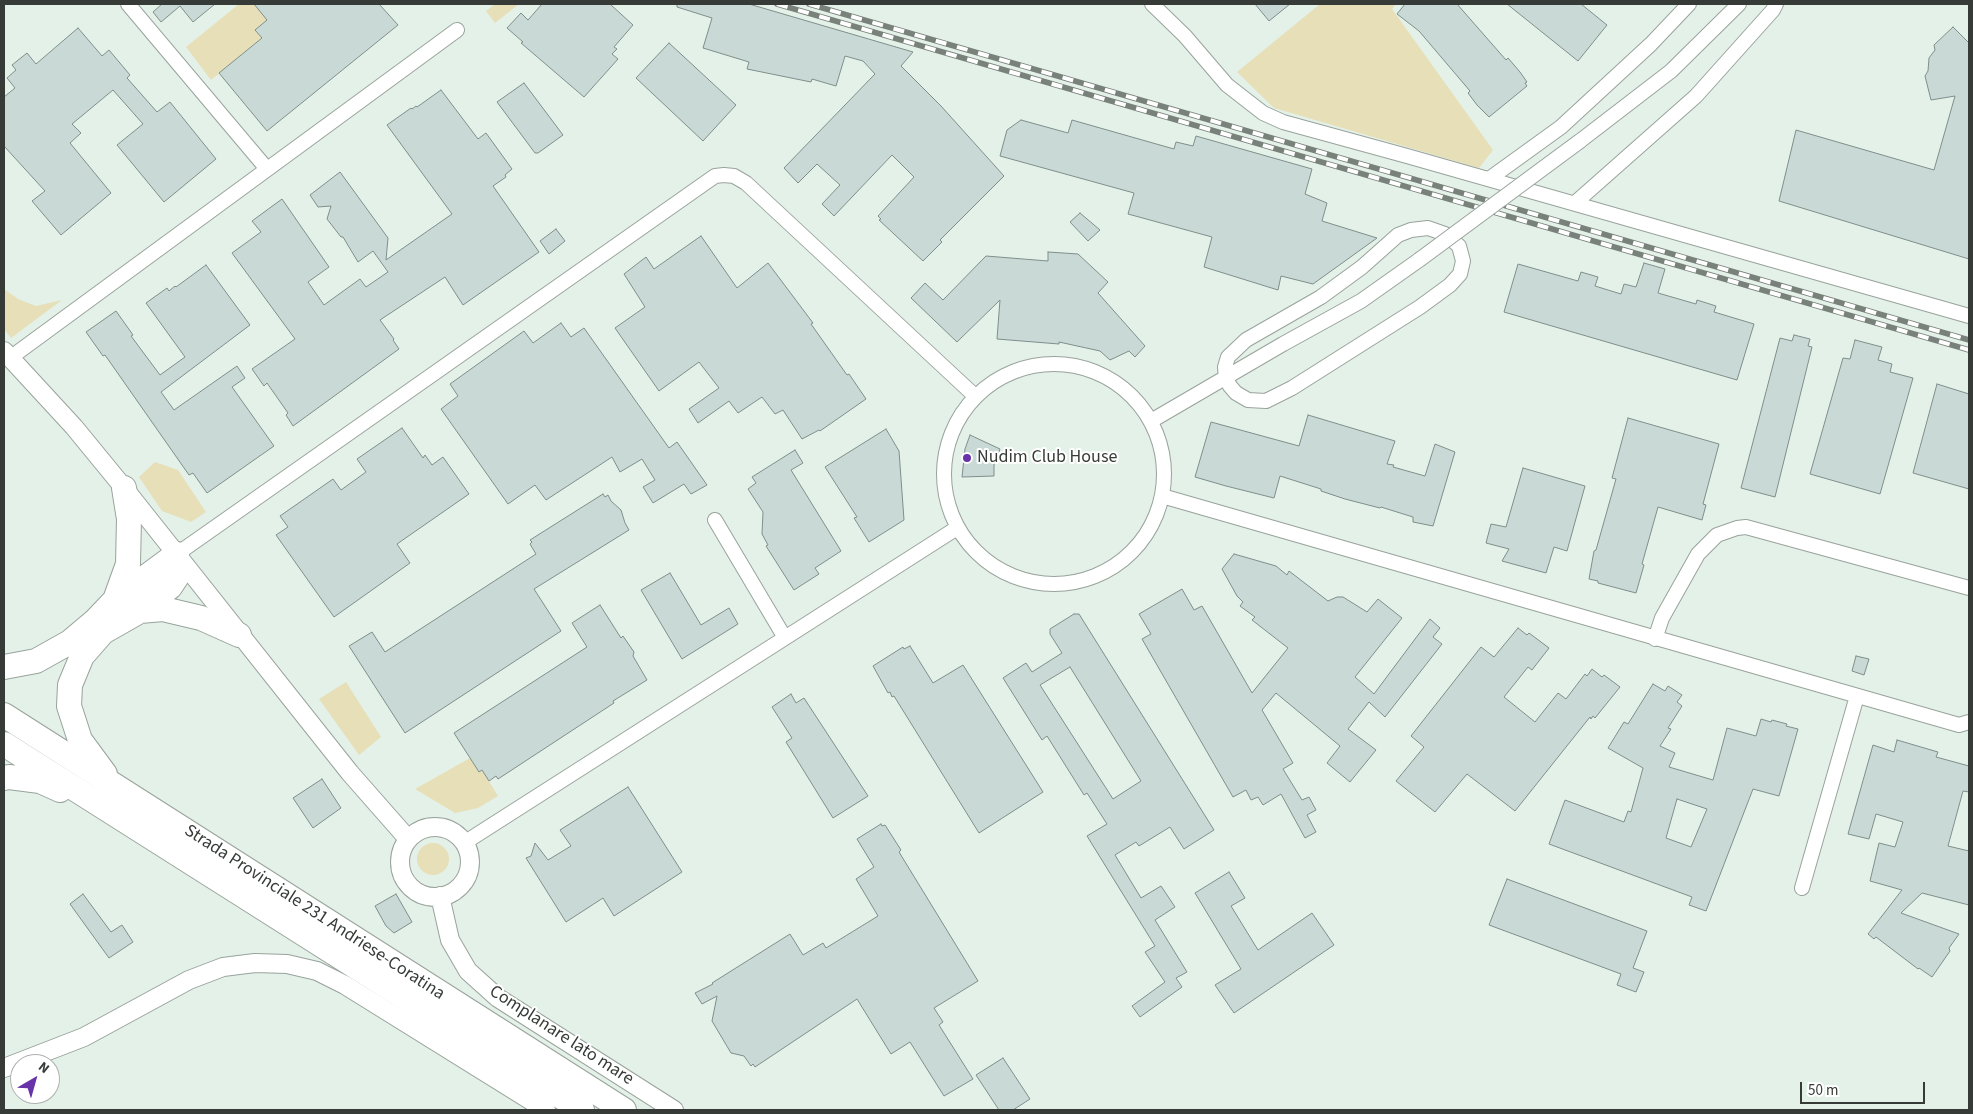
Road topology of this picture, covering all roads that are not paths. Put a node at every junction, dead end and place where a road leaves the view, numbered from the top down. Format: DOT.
graph roads {
  1 [pos="128,4"];
  2 [pos="1152,4"];
  3 [pos="1689,4"];
  4 [pos="1739,4"];
  5 [pos="1776,4"];
  6 [pos="457,30"];
  7 [pos="267,169"];
  8 [pos="1489,179"];
  9 [pos="1575,203"];
  10 [pos="1969,316"];
  11 [pos="7,354"];
  12 [pos="1226,378"];
  13 [pos="975,396"];
  14 [pos="1150,421"];
  15 [pos="124,488"];
  16 [pos="1162,496"];
  17 [pos="715,520"];
  18 [pos="957,528"];
  19 [pos="177,554"];
  20 [pos="1969,588"];
  21 [pos="115,600"];
  22 [pos="140,611"];
  23 [pos="239,634"];
  24 [pos="785,638"];
  25 [pos="1655,639"];
  26 [pos="4,667"];
  27 [pos="1857,696"];
  28 [pos="4,716"];
  29 [pos="1969,722"];
  30 [pos="4,744"];
  31 [pos="4,778"];
  32 [pos="114,786"];
  33 [pos="129,823"];
  34 [pos="408,839"];
  35 [pos="464,843"];
  36 [pos="1802,888"];
  37 [pos="440,896"];
  38 [pos="4,1068"];
  39 [pos="546,1110"];
  40 [pos="582,1110"];
  41 [pos="624,1110"];
  42 [pos="674,1110"];
  1 -- 7 [label="street"];
  2 -- 8 [label="street"];
  3 -- 8 [label="street"];
  4 -- 12 [label="street, bridge"];
  5 -- 9 [label="street"];
  6 -- 7 [label="street"];
  7 -- 11 [label="street"];
  8 -- 9 [label="street"];
  9 -- 10 [label="street"];
  11 -- 15 [label="street"];
  12 -- 12 [label="street"];
  12 -- 14 [label="street"];
  13 -- 14 [label="street"];
  13 -- 18 [label="street"];
  13 -- 19 [label="street"];
  14 -- 16 [label="street"];
  15 -- 19 [label="street"];
  15 -- 21 [label="highway"];
  16 -- 18 [label="street"];
  16 -- 25 [label="street"];
  17 -- 24 [label="street"];
  18 -- 24 [label="street"];
  19 -- 21 [label="highway"];
  19 -- 22 [label="highway"];
  19 -- 23 [label="street"];
  20 -- 25 [label="street"];
  21 -- 26 [label="highway"];
  22 -- 23 [label="highway"];
  22 -- 32 [label="highway"];
  23 -- 34 [label="street"];
  24 -- 35 [label="street"];
  25 -- 27 [label="street"];
  27 -- 29 [label="street"];
  27 -- 36 [label="street"];
  28 -- 32 [label="highway, Strada Provinciale 231 Andriese-Coratina"];
  30 -- 33 [label="highway, Strada Provinciale 231 Andriese-Coratina"];
  31 -- 33 [label="highway"];
  32 -- 41 [label="highway, Strada Provinciale 231 Andriese-Coratina"];
  33 -- 40 [label="highway, Strada Provinciale 231 Andriese-Coratina"];
  34 -- 35 [label="street"];
  34 -- 37 [label="street"];
  35 -- 37 [label="street"];
  37 -- 42 [label="street, Complanare lato mare"];
  38 -- 39 [label="street"];
}
